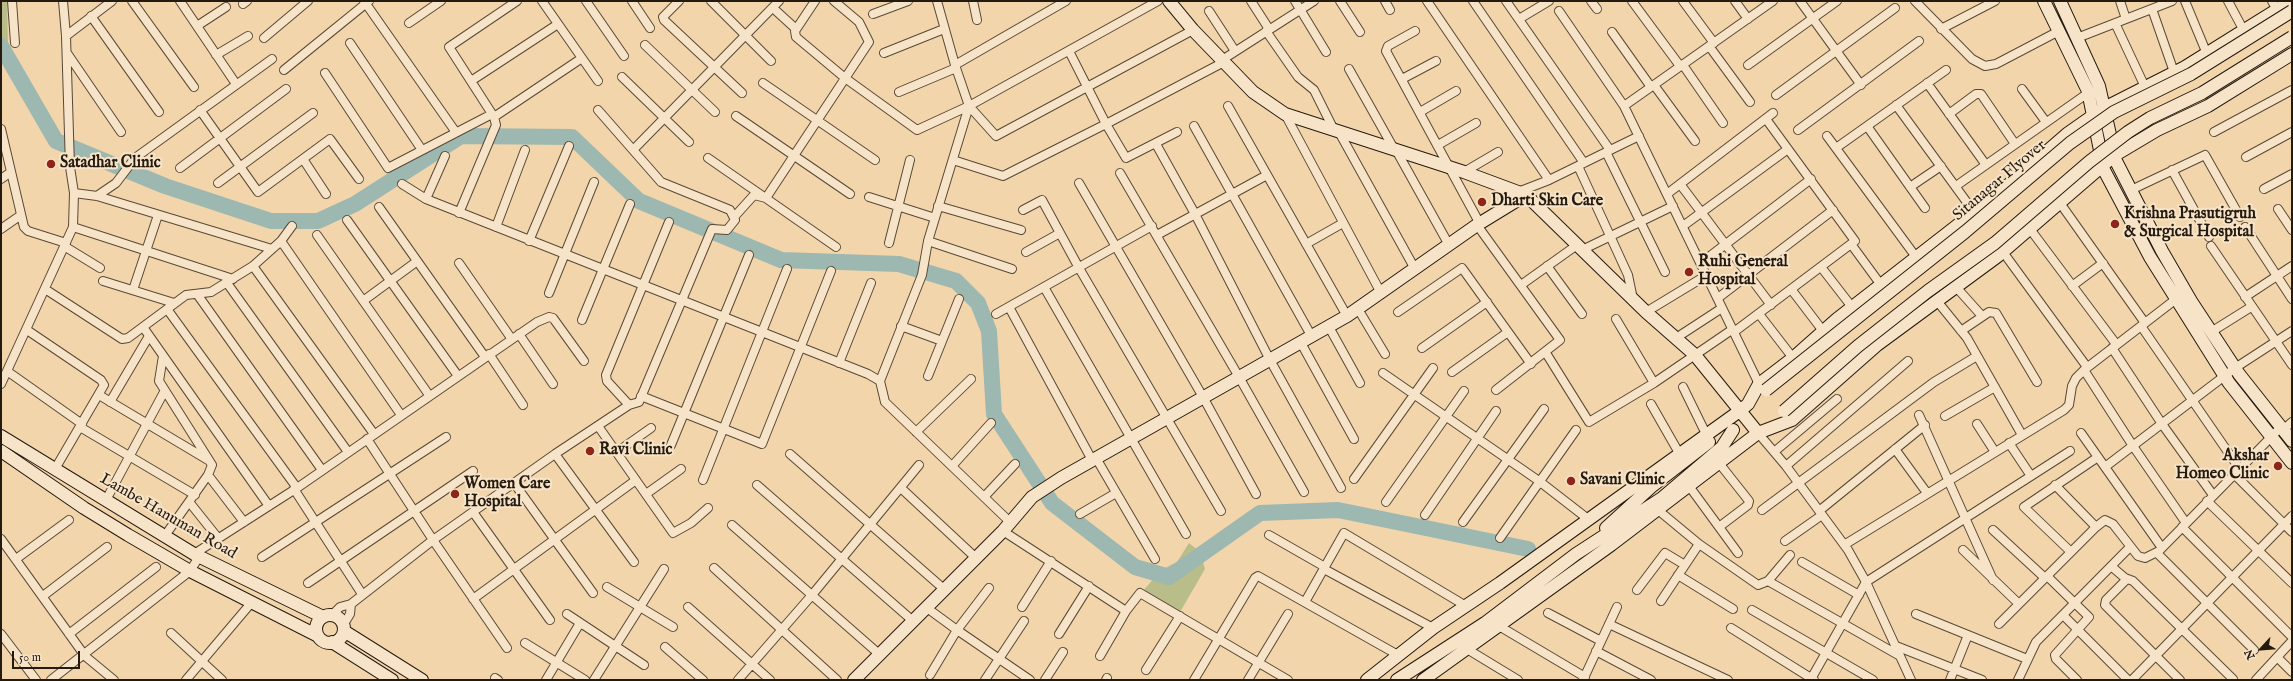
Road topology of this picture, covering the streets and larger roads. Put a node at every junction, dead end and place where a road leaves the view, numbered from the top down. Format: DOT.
graph roads {
  1 [pos="12,1"];
  2 [pos="63,1"];
  3 [pos="112,1"];
  4 [pos="132,1"];
  5 [pos="180,1"];
  6 [pos="308,1"];
  7 [pos="441,1"];
  8 [pos="517,1"];
  9 [pos="542,1"];
  10 [pos="586,1"];
  11 [pos="632,1"];
  12 [pos="679,1"];
  13 [pos="711,1"];
  14 [pos="814,1"];
  15 [pos="834,1"];
  16 [pos="908,1"];
  17 [pos="937,1"];
  18 [pos="972,1"];
  19 [pos="1066,1"];
  20 [pos="1158,1"];
  21 [pos="1169,1"];
  22 [pos="1251,1"];
  23 [pos="1294,1"];
  24 [pos="1314,1"];
  25 [pos="1340,1"];
  26 [pos="1385,1"];
  27 [pos="1427,1"];
  28 [pos="1473,1"];
  29 [pos="1506,1"];
  30 [pos="1549,1"];
  31 [pos="1591,1"];
  32 [pos="1632,1"];
  33 [pos="1683,1"];
  34 [pos="1735,1"];
  35 [pos="1773,1"];
  36 [pos="1800,1"];
  37 [pos="1837,1"];
  38 [pos="1915,1"];
  39 [pos="1995,1"];
  40 [pos="2044,1"];
  41 [pos="2060,1"];
  42 [pos="2120,1"];
  43 [pos="2172,1"];
  44 [pos="2185,1"];
  45 [pos="2228,1"];
  46 [pos="2291,1"];
  47 [pos="366,2"];
  48 [pos="775,4"];
  49 [pos="2275,5"];
  50 [pos="226,7"];
  51 [pos="1895,8"];
  52 [pos="1597,9"];
  53 [pos="2152,9"];
  54 [pos="1300,10"];
  55 [pos="1390,10"];
  56 [pos="1209,11"];
  57 [pos="1559,11"];
  58 [pos="2292,11"];
  59 [pos="873,14"];
  60 [pos="92,16"];
  61 [pos="1813,18"];
  62 [pos="1519,19"];
  63 [pos="1748,19"];
  64 [pos="2126,19"];
  65 [pos="977,20"];
  66 [pos="409,22"];
  67 [pos="2115,23"];
  68 [pos="558,24"];
  69 [pos="196,26"];
  70 [pos="650,28"];
  71 [pos="796,29"];
  72 [pos="944,29"];
  73 [pos="1941,29"];
  74 [pos="1193,30"];
  75 [pos="1268,30"];
  76 [pos="1416,30"];
  77 [pos="2059,31"];
  78 [pos="2244,31"];
  79 [pos="1360,32"];
  80 [pos="1612,32"];
  81 [pos="66,36"];
  82 [pos="248,36"];
  83 [pos="747,36"];
  84 [pos="264,38"];
  85 [pos="2077,38"];
  86 [pos="2292,38"];
  87 [pos="1919,41"];
  88 [pos="15,42"];
  89 [pos="350,43"];
  90 [pos="1712,44"];
  91 [pos="645,45"];
  92 [pos="1069,51"];
  93 [pos="1235,51"];
  94 [pos="1836,51"];
  95 [pos="67,52"];
  96 [pos="1326,52"];
  97 [pos="884,53"];
  98 [pos="2207,54"];
  99 [pos="2292,54"];
  100 [pos="216,55"];
  101 [pos="624,56"];
  102 [pos="582,58"];
  103 [pos="272,59"];
  104 [pos="771,61"];
  105 [pos="1223,61"];
  106 [pos="1436,61"];
  107 [pos="1682,65"];
  108 [pos="1748,65"];
  109 [pos="955,66"];
  110 [pos="715,68"];
  111 [pos="1349,69"];
  112 [pos="284,70"];
  113 [pos="1946,70"];
  114 [pos="2174,72"];
  115 [pos="325,74"];
  116 [pos="622,77"];
  117 [pos="845,78"];
  118 [pos="1402,80"];
  119 [pos="471,81"];
  120 [pos="598,81"];
  121 [pos="763,83"];
  122 [pos="236,84"];
  123 [pos="1927,84"];
  124 [pos="1861,85"];
  125 [pos="1653,86"];
  126 [pos="194,87"];
  127 [pos="1087,87"];
  128 [pos="2144,87"];
  129 [pos="2022,89"];
  130 [pos="286,90"];
  131 [pos="2292,90"];
  132 [pos="692,91"];
  133 [pos="1456,91"];
  134 [pos="899,92"];
  135 [pos="742,93"];
  136 [pos="2088,93"];
  137 [pos="1776,95"];
  138 [pos="1750,102"];
  139 [pos="1896,105"];
  140 [pos="969,106"];
  141 [pos="1228,106"];
  142 [pos="1624,106"];
  143 [pos="2104,108"];
  144 [pos="200,110"];
  145 [pos="598,110"];
  146 [pos="159,112"];
  147 [pos="715,112"];
  148 [pos="1420,112"];
  149 [pos="313,113"];
  150 [pos="1285,114"];
  151 [pos="1949,114"];
  152 [pos="493,115"];
  153 [pos="736,116"];
  154 [pos="2093,116"];
  155 [pos="666,118"];
  156 [pos="818,119"];
  157 [pos="2046,122"];
  158 [pos="1476,123"];
  159 [pos="1724,123"];
  160 [pos="1106,124"];
  161 [pos="1194,126"];
  162 [pos="1867,126"];
  163 [pos="1,129"];
  164 [pos="1798,130"];
  165 [pos="455,131"];
  166 [pos="1336,131"];
  167 [pos="121,132"];
  168 [pos="1177,132"];
  169 [pos="2214,132"];
  170 [pos="2292,132"];
  171 [pos="1639,136"];
  172 [pos="1827,136"];
  173 [pos="220,138"];
  174 [pos="1695,141"];
  175 [pos="689,142"];
  176 [pos="1156,144"];
  177 [pos="2015,144"];
  178 [pos="1438,145"];
  179 [pos="569,146"];
  180 [pos="1836,148"];
  181 [pos="634,149"];
  182 [pos="1395,149"];
  183 [pos="1788,149"];
  184 [pos="422,150"];
  185 [pos="525,150"];
  186 [pos="1608,151"];
  187 [pos="1498,152"];
  188 [pos="2115,155"];
  189 [pos="445,156"];
  190 [pos="793,156"];
  191 [pos="2246,157"];
  192 [pos="708,158"];
  193 [pos="303,159"];
  194 [pos="875,160"];
  195 [pos="910,160"];
  196 [pos="953,160"];
  197 [pos="1581,164"];
  198 [pos="1986,164"];
  199 [pos="2103,165"];
  200 [pos="1941,166"];
  201 [pos="240,167"];
  202 [pos="180,168"];
  203 [pos="1450,168"];
  204 [pos="2172,170"];
  205 [pos="11,172"];
  206 [pos="1464,172"];
  207 [pos="1120,173"];
  208 [pos="2292,174"];
  209 [pos="1267,175"];
  210 [pos="1,179"];
  211 [pos="359,179"];
  212 [pos="1811,179"];
  213 [pos="1549,180"];
  214 [pos="594,182"];
  215 [pos="218,183"];
  216 [pos="1079,183"];
  217 [pos="402,184"];
  218 [pos="1680,184"];
  219 [pos="1956,186"];
  220 [pos="1910,187"];
  221 [pos="2264,189"];
  222 [pos="2131,190"];
  223 [pos="74,193"];
  224 [pos="1522,193"];
  225 [pos="326,194"];
  226 [pos="850,194"];
  227 [pos="1232,194"];
  228 [pos="1667,194"];
  229 [pos="97,196"];
  230 [pos="869,197"];
  231 [pos="766,198"];
  232 [pos="426,199"];
  233 [pos="630,204"];
  234 [pos="2060,204"];
  235 [pos="898,206"];
  236 [pos="938,206"];
  237 [pos="1673,206"];
  238 [pos="379,207"];
  239 [pos="1925,208"];
  240 [pos="2278,209"];
  241 [pos="1023,210"];
  242 [pos="1833,210"];
  243 [pos="1974,212"];
  244 [pos="459,213"];
  245 [pos="1702,213"];
  246 [pos="1195,214"];
  247 [pos="21,215"];
  248 [pos="158,215"];
  249 [pos="2240,217"];
  250 [pos="735,218"];
  251 [pos="935,218"];
  252 [pos="347,220"];
  253 [pos="669,222"];
  254 [pos="1640,222"];
  255 [pos="1343,223"];
  256 [pos="1479,225"];
  257 [pos="292,226"];
  258 [pos="1152,226"];
  259 [pos="1683,226"];
  260 [pos="73,227"];
  261 [pos="496,227"];
  262 [pos="2245,227"];
  263 [pos="1,229"];
  264 [pos="2030,229"];
  265 [pos="1022,230"];
  266 [pos="2292,230"];
  267 [pos="1060,233"];
  268 [pos="317,235"];
  269 [pos="1157,236"];
  270 [pos="1610,236"];
  271 [pos="2209,237"];
  272 [pos="529,241"];
  273 [pos="928,241"];
  274 [pos="282,242"];
  275 [pos="889,243"];
  276 [pos="65,244"];
  277 [pos="1306,244"];
  278 [pos="1725,244"];
  279 [pos="1851,244"];
  280 [pos="1449,245"];
  281 [pos="2211,246"];
  282 [pos="836,247"];
  283 [pos="1579,247"];
  284 [pos="1114,248"];
  285 [pos="272,249"];
  286 [pos="147,251"];
  287 [pos="1026,252"];
  288 [pos="2003,252"];
  289 [pos="565,255"];
  290 [pos="749,255"];
  291 [pos="1916,257"];
  292 [pos="416,262"];
  293 [pos="459,263"];
  294 [pos="1701,263"];
  295 [pos="2103,263"];
  296 [pos="253,266"];
  297 [pos="1547,266"];
  298 [pos="2292,266"];
  299 [pos="1821,267"];
  300 [pos="100,268"];
  301 [pos="1079,268"];
  302 [pos="787,269"];
  303 [pos="1012,269"];
  304 [pos="1414,269"];
  305 [pos="604,270"];
  306 [pos="831,271"];
  307 [pos="1665,272"];
  308 [pos="1707,275"];
  309 [pos="1748,275"];
  310 [pos="2277,276"];
  311 [pos="103,281"];
  312 [pos="230,281"];
  313 [pos="390,281"];
  314 [pos="871,283"];
  315 [pos="642,285"];
  316 [pos="1521,285"];
  317 [pos="1881,285"];
  318 [pos="2072,286"];
  319 [pos="1044,287"];
  320 [pos="1956,287"];
  321 [pos="45,288"];
  322 [pos="1791,289"];
  323 [pos="134,290"];
  324 [pos="2185,292"];
  325 [pos="549,293"];
  326 [pos="1381,293"];
  327 [pos="197,294"];
  328 [pos="2245,297"];
  329 [pos="1718,298"];
  330 [pos="959,299"];
  331 [pos="2292,299"];
  332 [pos="1633,300"];
  333 [pos="2175,300"];
  334 [pos="363,301"];
  335 [pos="682,301"];
  336 [pos="1937,301"];
  337 [pos="1487,302"];
  338 [pos="1771,305"];
  339 [pos="171,306"];
  340 [pos="2251,306"];
  341 [pos="1009,307"];
  342 [pos="1852,307"];
  343 [pos="1722,308"];
  344 [pos="1358,309"];
  345 [pos="1398,312"];
  346 [pos="1646,312"];
  347 [pos="996,314"];
  348 [pos="1582,314"];
  349 [pos="1759,314"];
  350 [pos="1347,316"];
  351 [pos="1982,316"];
  352 [pos="723,318"];
  353 [pos="1616,319"];
  354 [pos="582,320"];
  355 [pos="2143,324"];
  356 [pos="901,326"];
  357 [pos="143,327"];
  358 [pos="1329,327"];
  359 [pos="26,330"];
  360 [pos="1734,331"];
  361 [pos="1961,331"];
  362 [pos="2292,331"];
  363 [pos="1508,332"];
  364 [pos="1823,332"];
  365 [pos="2211,332"];
  366 [pos="761,333"];
  367 [pos="519,334"];
  368 [pos="149,336"];
  369 [pos="1312,337"];
  370 [pos="511,338"];
  371 [pos="1676,338"];
  372 [pos="942,341"];
  373 [pos="2275,342"];
  374 [pos="1301,343"];
  375 [pos="2114,346"];
  376 [pos="1422,348"];
  377 [pos="801,349"];
  378 [pos="1546,353"];
  379 [pos="1384,354"];
  380 [pos="1695,355"];
  381 [pos="163,356"];
  382 [pos="487,356"];
  383 [pos="1977,356"];
  384 [pos="1793,358"];
  385 [pos="1270,360"];
  386 [pos="584,361"];
  387 [pos="1908,361"];
  388 [pos="839,363"];
  389 [pos="1531,364"];
  390 [pos="2292,365"];
  391 [pos="1433,368"];
  392 [pos="2235,368"];
  393 [pos="2086,369"];
  394 [pos="7,372"];
  395 [pos="1452,372"];
  396 [pos="1383,373"];
  397 [pos="458,376"];
  398 [pos="928,376"];
  399 [pos="1239,376"];
  400 [pos="2225,376"];
  401 [pos="971,379"];
  402 [pos="880,381"];
  403 [pos="2037,382"];
  404 [pos="1360,383"];
  405 [pos="1654,383"];
  406 [pos="1,384"];
  407 [pos="553,384"];
  408 [pos="1683,387"];
  409 [pos="1762,387"];
  410 [pos="1995,387"];
  411 [pos="1464,390"];
  412 [pos="1496,390"];
  413 [pos="164,392"];
  414 [pos="99,395"];
  415 [pos="429,395"];
  416 [pos="1414,395"];
  417 [pos="641,396"];
  418 [pos="1203,397"];
  419 [pos="1837,399"];
  420 [pos="2192,401"];
  421 [pos="110,402"];
  422 [pos="1651,404"];
  423 [pos="523,405"];
  424 [pos="630,405"];
  425 [pos="1744,407"];
  426 [pos="1544,409"];
  427 [pos="1496,411"];
  428 [pos="684,414"];
  429 [pos="401,415"];
  430 [pos="1919,415"];
  431 [pos="1446,416"];
  432 [pos="1945,416"];
  433 [pos="1167,418"];
  434 [pos="990,423"];
  435 [pos="148,424"];
  436 [pos="1977,424"];
  437 [pos="2162,424"];
  438 [pos="81,425"];
  439 [pos="1925,425"];
  440 [pos="598,426"];
  441 [pos="2285,426"];
  442 [pos="651,428"];
  443 [pos="723,429"];
  444 [pos="1576,430"];
  445 [pos="916,432"];
  446 [pos="1758,433"];
  447 [pos="2081,433"];
  448 [pos="2022,435"];
  449 [pos="1,436"];
  450 [pos="370,436"];
  451 [pos="1707,436"];
  452 [pos="2270,436"];
  453 [pos="446,437"];
  454 [pos="1477,437"];
  455 [pos="1130,438"];
  456 [pos="1354,439"];
  457 [pos="2292,441"];
  458 [pos="2009,443"];
  459 [pos="671,445"];
  460 [pos="2133,446"];
  461 [pos="1894,450"];
  462 [pos="1,451"];
  463 [pos="2070,451"];
  464 [pos="348,452"];
  465 [pos="617,452"];
  466 [pos="1774,452"];
  467 [pos="1995,452"];
  468 [pos="1679,453"];
  469 [pos="555,454"];
  470 [pos="790,454"];
  471 [pos="130,457"];
  472 [pos="2098,457"];
  473 [pos="1094,459"];
  474 [pos="1508,459"];
  475 [pos="211,461"];
  476 [pos="1719,463"];
  477 [pos="2292,463"];
  478 [pos="1015,464"];
  479 [pos="952,465"];
  480 [pos="919,466"];
  481 [pos="1786,466"];
  482 [pos="2105,467"];
  483 [pos="55,469"];
  484 [pos="681,469"];
  485 [pos="322,470"];
  486 [pos="473,471"];
  487 [pos="2236,471"];
  488 [pos="390,474"];
  489 [pos="208,475"];
  490 [pos="2031,476"];
  491 [pos="1354,479"];
  492 [pos="636,480"];
  493 [pos="702,480"];
  494 [pos="1539,481"];
  495 [pos="514,483"];
  496 [pos="1799,483"];
  497 [pos="757,485"];
  498 [pos="2055,485"];
  499 [pos="1689,486"];
  500 [pos="295,488"];
  501 [pos="902,488"];
  502 [pos="1341,488"];
  503 [pos="1304,492"];
  504 [pos="1116,493"];
  505 [pos="1928,493"];
  506 [pos="646,494"];
  507 [pos="1256,494"];
  508 [pos="195,495"];
  509 [pos="2214,495"];
  510 [pos="985,496"];
  511 [pos="106,500"];
  512 [pos="2207,501"];
  513 [pos="1386,502"];
  514 [pos="190,503"];
  515 [pos="269,506"];
  516 [pos="708,508"];
  517 [pos="595,509"];
  518 [pos="1658,510"];
  519 [pos="1762,510"];
  520 [pos="414,511"];
  521 [pos="1221,511"];
  522 [pos="474,512"];
  523 [pos="1821,513"];
  524 [pos="1080,514"];
  525 [pos="1424,515"];
  526 [pos="2292,516"];
  527 [pos="1588,519"];
  528 [pos="69,520"];
  529 [pos="244,522"];
  530 [pos="316,522"];
  531 [pos="1462,522"];
  532 [pos="2284,524"];
  533 [pos="732,525"];
  534 [pos="871,525"];
  535 [pos="2184,525"];
  536 [pos="1007,526"];
  537 [pos="1719,527"];
  538 [pos="2096,527"];
  539 [pos="1993,530"];
  540 [pos="2292,532"];
  541 [pos="1186,534"];
  542 [pos="1269,535"];
  543 [pos="164,537"];
  544 [pos="218,538"];
  545 [pos="1500,538"];
  546 [pos="1,539"];
  547 [pos="554,539"];
  548 [pos="433,540"];
  549 [pos="1785,541"];
  550 [pos="1699,544"];
  551 [pos="1844,545"];
  552 [pos="107,546"];
  553 [pos="2130,547"];
  554 [pos="1963,550"];
  555 [pos="2159,550"];
  556 [pos="2259,550"];
  557 [pos="2071,552"];
  558 [pos="1738,553"];
  559 [pos="1576,554"];
  560 [pos="1790,555"];
  561 [pos="196,556"];
  562 [pos="262,557"];
  563 [pos="842,558"];
  564 [pos="976,558"];
  565 [pos="16,559"];
  566 [pos="1155,559"];
  567 [pos="340,561"];
  568 [pos="1051,561"];
  569 [pos="634,562"];
  570 [pos="1802,562"];
  571 [pos="1684,565"];
  572 [pos="2112,566"];
  573 [pos="156,567"];
  574 [pos="714,568"];
  575 [pos="1325,568"];
  576 [pos="514,569"];
  577 [pos="664,569"];
  578 [pos="190,571"];
  579 [pos="1678,575"];
  580 [pos="2046,577"];
  581 [pos="2233,577"];
  582 [pos="2127,579"];
  583 [pos="1768,580"];
  584 [pos="1993,580"];
  585 [pos="1866,582"];
  586 [pos="308,583"];
  587 [pos="2292,583"];
  588 [pos="1089,586"];
  589 [pos="607,587"];
  590 [pos="988,588"];
  591 [pos="945,590"];
  592 [pos="1636,590"];
  593 [pos="593,593"];
  594 [pos="362,594"];
  595 [pos="812,595"];
  596 [pos="1859,595"];
  597 [pos="43,596"];
  598 [pos="473,599"];
  599 [pos="1661,601"];
  600 [pos="252,602"];
  601 [pos="1305,602"];
  602 [pos="2075,603"];
  603 [pos="2208,603"];
  604 [pos="351,604"];
  605 [pos="2019,604"];
  606 [pos="640,606"];
  607 [pos="1466,606"];
  608 [pos="688,607"];
  609 [pos="1022,607"];
  610 [pos="1617,607"];
  611 [pos="927,608"];
  612 [pos="1733,609"];
  613 [pos="1126,610"];
  614 [pos="1752,610"];
  615 [pos="1548,613"];
  616 [pos="567,614"];
  617 [pos="1288,614"];
  618 [pos="1916,614"];
  619 [pos="2062,615"];
  620 [pos="328,616"];
  621 [pos="1180,616"];
  622 [pos="550,620"];
  623 [pos="913,621"];
  624 [pos="1024,621"];
  625 [pos="580,623"];
  626 [pos="1609,624"];
  627 [pos="1842,624"];
  628 [pos="1999,624"];
  629 [pos="1499,626"];
  630 [pos="673,627"];
  631 [pos="344,628"];
  632 [pos="1433,628"];
  633 [pos="1732,628"];
  634 [pos="783,629"];
  635 [pos="957,630"];
  636 [pos="2077,630"];
  637 [pos="2181,630"];
  638 [pos="171,633"];
  639 [pos="1,634"];
  640 [pos="69,634"];
  641 [pos="1060,634"];
  642 [pos="1968,635"];
  643 [pos="318,636"];
  644 [pos="2292,637"];
  645 [pos="1218,638"];
  646 [pos="1601,641"];
  647 [pos="2292,641"];
  648 [pos="332,642"];
  649 [pos="525,643"];
  650 [pos="615,646"];
  651 [pos="1896,646"];
  652 [pos="665,647"];
  653 [pos="507,648"];
  654 [pos="1467,649"];
  655 [pos="2254,650"];
  656 [pos="1596,651"];
  657 [pos="1063,652"];
  658 [pos="1827,652"];
  659 [pos="879,654"];
  660 [pos="1398,655"];
  661 [pos="85,656"];
  662 [pos="1100,656"];
  663 [pos="1900,656"];
  664 [pos="2156,656"];
  665 [pos="2277,657"];
  666 [pos="1000,658"];
  667 [pos="2026,659"];
  668 [pos="203,662"];
  669 [pos="1259,662"];
  670 [pos="557,663"];
  671 [pos="752,664"];
  672 [pos="644,665"];
  673 [pos="1954,669"];
  674 [pos="1146,670"];
  675 [pos="2292,672"];
  676 [pos="930,675"];
  677 [pos="1386,675"];
  678 [pos="1431,678"];
  679 [pos="1584,678"];
  680 [pos="1812,679"];
  681 [pos="2233,679"];
  682 [pos="36,680"];
  683 [pos="52,680"];
  684 [pos="114,680"];
  685 [pos="186,680"];
  686 [pos="222,680"];
  687 [pos="392,680"];
  688 [pos="422,680"];
  689 [pos="546,680"];
  690 [pos="586,680"];
  691 [pos="594,680"];
  692 [pos="703,680"];
  693 [pos="738,680"];
  694 [pos="770,680"];
  695 [pos="837,680"];
  696 [pos="854,680"];
  697 [pos="985,680"];
  698 [pos="1030,680"];
  699 [pos="1045,680"];
  700 [pos="1194,680"];
  701 [pos="1248,680"];
  702 [pos="1288,680"];
  703 [pos="1367,680"];
  704 [pos="1397,680"];
  705 [pos="1518,680"];
  706 [pos="1651,680"];
  707 [pos="1728,680"];
  708 [pos="1873,680"];
  709 [pos="1911,680"];
  710 [pos="1950,680"];
  711 [pos="1982,680"];
  712 [pos="2018,680"];
  713 [pos="2077,680"];
  714 [pos="2128,680"];
  715 [pos="2132,680"];
  716 [pos="2180,680"];
  717 [pos="2256,680"];
  1 -- 88 [label="street"];
  2 -- 81 [label="street"];
  3 -- 60 [label="street"];
  4 -- 126 [label="street"];
  5 -- 69 [label="street"];
  6 -- 84 [label="street"];
  7 -- 66 [label="street"];
  8 -- 119 [label="street"];
  9 -- 68 [label="street"];
  10 -- 101 [label="street"];
  11 -- 70 [label="street"];
  12 -- 110 [label="street"];
  13 -- 83 [label="street"];
  14 -- 71 [label="street"];
  15 -- 117 [label="street"];
  16 -- 59 [label="street"];
  17 -- 72 [label="street"];
  18 -- 65 [label="street"];
  19 -- 109 [label="street"];
  20 -- 92 [label="street"];
  21 -- 74 [label="street"];
  22 -- 75 [label="street"];
  23 -- 54 [label="street"];
  24 -- 54 [label="street"];
  25 -- 79 [label="street"];
  26 -- 55 [label="street"];
  27 -- 213 [label="street"];
  28 -- 197 [label="street"];
  29 -- 62 [label="street"];
  30 -- 62 [label="street"];
  31 -- 52 [label="street"];
  32 -- 107 [label="street"];
  33 -- 90 [label="street"];
  34 -- 63 [label="street"];
  35 -- 63 [label="street"];
  36 -- 61 [label="street"];
  37 -- 61 [label="street"];
  38 -- 73 [label="street"];
  39 -- 73 [label="street"];
  40 -- 77 [label="street"];
  41 -- 85 [label="street"];
  42 -- 64 [label="street"];
  43 -- 53 [label="street"];
  44 -- 98 [label="street"];
  45 -- 78 [label="street"];
  46 -- 49 [label="street"];
  47 -- 112 [label="street"];
  47 -- 165 [label="street"];
  48 -- 71 [label="street"];
  48 -- 83 [label="street"];
  49 -- 78 [label="street"];
  50 -- 69 [label="street"];
  51 -- 94 [label="street"];
  53 -- 64 [label="street"];
  53 -- 114 [label="street"];
  54 -- 75 [label="street"];
  54 -- 96 [label="street"];
  56 -- 93 [label="street"];
  57 -- 142 [label="street"];
  58 -- 409 [label="street, Sitanagar Flyover, bridge"];
  60 -- 81 [label="street"];
  60 -- 146 [label="street"];
  61 -- 94 [label="street"];
  61 -- 108 [label="street"];
  62 -- 186 [label="street"];
  63 -- 90 [label="street"];
  64 -- 67 [label="street"];
  67 -- 85 [label="street"];
  67 -- 128 [label="street"];
  68 -- 102 [label="street"];
  68 -- 119 [label="street"];
  69 -- 100 [label="street"];
  71 -- 117 [label="street"];
  72 -- 97 [label="street"];
  72 -- 109 [label="street"];
  73 -- 77 [label="street"];
  74 -- 105 [label="street"];
  74 -- 127 [label="street"];
  75 -- 93 [label="street"];
  75 -- 166 [label="street"];
  76 -- 118 [label="street"];
  77 -- 136 [label="street"];
  78 -- 98 [label="street"];
  80 -- 125 [label="street"];
  81 -- 95 [label="street"];
  82 -- 100 [label="street"];
  83 -- 104 [label="street"];
  83 -- 110 [label="street"];
  85 -- 143 [label="street"];
  86 -- 446 [label="street, bridge"];
  87 -- 124 [label="street"];
  89 -- 184 [label="street"];
  90 -- 107 [label="street"];
  90 -- 138 [label="street"];
  91 -- 132 [label="street"];
  92 -- 127 [label="street"];
  92 -- 140 [label="street"];
  93 -- 105 [label="street"];
  94 -- 124 [label="street"];
  94 -- 137 [label="street"];
  95 -- 167 [label="street"];
  95 -- 223 [label="street"];
  98 -- 114 [label="street"];
  99 -- 188 [label="street"];
  100 -- 122 [label="street"];
  102 -- 120 [label="street"];
  102 -- 152 [label="street"];
  103 -- 122 [label="street"];
  105 -- 150 [label="street"];
  105 -- 160 [label="street"];
  106 -- 118 [label="street"];
  107 -- 125 [label="street"];
  107 -- 159 [label="street"];
  109 -- 134 [label="street"];
  109 -- 140 [label="street"];
  110 -- 132 [label="street"];
  110 -- 135 [label="street"];
  111 -- 182 [label="street"];
  113 -- 123 [label="street"];
  114 -- 128 [label="street"];
  115 -- 184 [label="street"];
  116 -- 155 [label="street"];
  117 -- 140 [label="street"];
  117 -- 156 [label="street"];
  118 -- 148 [label="street"];
  119 -- 152 [label="street"];
  121 -- 156 [label="street"];
  122 -- 144 [label="street"];
  123 -- 139 [label="street"];
  123 -- 151 [label="street"];
  124 -- 164 [label="street"];
  125 -- 142 [label="street"];
  125 -- 174 [label="street"];
  127 -- 140 [label="street"];
  127 -- 160 [label="street"];
  128 -- 143 [label="street"];
  129 -- 157 [label="street"];
  130 -- 173 [label="street"];
  131 -- 169 [label="street"];
  132 -- 147 [label="street"];
  132 -- 155 [label="street"];
  133 -- 148 [label="street"];
  136 -- 154 [label="street"];
  136 -- 157 [label="street"];
  139 -- 162 [label="street"];
  139 -- 200 [label="street"];
  140 -- 196 [label="street"];
  141 -- 209 [label="street"];
  142 -- 171 [label="street"];
  143 -- 154 [label="street"];
  143 -- 188 [label="street"];
  144 -- 173 [label="street"];
  144 -- 229 [label="street"];
  145 -- 181 [label="street"];
  148 -- 178 [label="street"];
  149 -- 201 [label="street"];
  150 -- 166 [label="street"];
  150 -- 255 [label="street"];
  151 -- 177 [label="street"];
  151 -- 198 [label="street"];
  152 -- 165 [label="street"];
  152 -- 244 [label="street"];
  153 -- 190 [label="street"];
  154 -- 199 [label="street"];
  154 -- 243 [label="street"];
  155 -- 175 [label="street"];
  155 -- 181 [label="street"];
  156 -- 190 [label="street"];
  156 -- 194 [label="street"];
  157 -- 177 [label="street"];
  158 -- 178 [label="street"];
  160 -- 176 [label="street"];
  160 -- 196 [label="street"];
  161 -- 227 [label="street"];
  162 -- 180 [label="street"];
  162 -- 220 [label="street"];
  163 -- 205 [label="street"];
  165 -- 184 [label="street"];
  166 -- 182 [label="street"];
  166 -- 304 [label="street"];
  168 -- 176 [label="street"];
  170 -- 191 [label="street"];
  171 -- 186 [label="street"];
  171 -- 228 [label="street"];
  172 -- 180 [label="street"];
  173 -- 201 [label="street"];
  173 -- 202 [label="street"];
  176 -- 246 [label="street"];
  177 -- 198 [label="street"];
  178 -- 203 [label="street"];
  179 -- 272 [label="street"];
  180 -- 291 [label="street"];
  181 -- 250 [label="street"];
  182 -- 203 [label="street"];
  182 -- 280 [label="street"];
  183 -- 212 [label="street"];
  183 -- 218 [label="street"];
  183 -- 245 [label="street"];
  185 -- 261 [label="street"];
  186 -- 197 [label="street"];
  186 -- 254 [label="street"];
  187 -- 206 [label="street"];
  188 -- 199 [label="street"];
  188 -- 222 [label="street"];
  189 -- 232 [label="street"];
  190 -- 226 [label="street"];
  190 -- 231 [label="street"];
  192 -- 231 [label="street"];
  193 -- 201 [label="street"];
  193 -- 211 [label="street"];
  193 -- 225 [label="street"];
  195 -- 235 [label="street"];
  196 -- 236 [label="street"];
  197 -- 213 [label="street"];
  197 -- 270 [label="street"];
  198 -- 219 [label="street"];
  199 -- 234 [label="street"];
  199 -- 333 [label="street"];
  200 -- 219 [label="street"];
  200 -- 220 [label="street"];
  201 -- 215 [label="street"];
  203 -- 206 [label="street"];
  203 -- 256 [label="street"];
  204 -- 222 [label="street"];
  204 -- 249 [label="street"];
  204 -- 271 [label="street"];
  205 -- 210 [label="street"];
  205 -- 247 [label="street"];
  206 -- 224 [label="street"];
  207 -- 258 [label="street"];
  208 -- 221 [label="street"];
  209 -- 227 [label="street"];
  209 -- 277 [label="street"];
  212 -- 242 [label="street"];
  212 -- 278 [label="street"];
  213 -- 224 [label="street"];
  214 -- 289 [label="street"];
  216 -- 284 [label="street"];
  217 -- 232 [label="street"];
  218 -- 228 [label="street"];
  218 -- 245 [label="street"];
  219 -- 243 [label="street"];
  220 -- 239 [label="street"];
  222 -- 324 [label="street"];
  223 -- 229 [label="street"];
  223 -- 260 [label="street"];
  224 -- 256 [label="street"];
  224 -- 283 [label="street"];
  227 -- 246 [label="street"];
  227 -- 369 [label="street"];
  228 -- 237 [label="street"];
  229 -- 248 [label="street"];
  230 -- 235 [label="street"];
  231 -- 250 [label="street"];
  231 -- 282 [label="street"];
  232 -- 244 [label="street"];
  233 -- 305 [label="street"];
  234 -- 264 [label="street"];
  234 -- 295 [label="street"];
  235 -- 251 [label="street"];
  235 -- 275 [label="street"];
  236 -- 251 [label="street"];
  236 -- 265 [label="street"];
  237 -- 254 [label="street"];
  237 -- 259 [label="street"];
  238 -- 292 [label="street"];
  240 -- 266 [label="street"];
  241 -- 267 [label="street"];
  242 -- 279 [label="street"];
  242 -- 309 [label="street"];
  243 -- 291 [label="street"];
  244 -- 261 [label="street"];
  245 -- 259 [label="street"];
  245 -- 278 [label="street"];
  246 -- 269 [label="street"];
  246 -- 385 [label="street"];
  247 -- 263 [label="street"];
  247 -- 276 [label="street"];
  248 -- 285 [label="street"];
  248 -- 286 [label="street"];
  250 -- 335 [label="street"];
  251 -- 273 [label="street"];
  252 -- 313 [label="street"];
  253 -- 315 [label="street"];
  254 -- 270 [label="street"];
  254 -- 307 [label="street"];
  255 -- 277 [label="street"];
  255 -- 326 [label="street"];
  256 -- 280 [label="street"];
  256 -- 316 [label="street"];
  257 -- 274 [label="street"];
  258 -- 269 [label="street"];
  258 -- 284 [label="street"];
  259 -- 294 [label="street"];
  260 -- 276 [label="street"];
  260 -- 286 [label="street"];
  261 -- 272 [label="street"];
  262 -- 310 [label="street"];
  264 -- 288 [label="street"];
  264 -- 318 [label="street"];
  267 -- 287 [label="street"];
  267 -- 301 [label="street"];
  268 -- 334 [label="street"];
  269 -- 399 [label="street"];
  270 -- 283 [label="street"];
  270 -- 332 [label="street"];
  272 -- 289 [label="street"];
  273 -- 303 [label="street"];
  273 -- 356 [label="street"];
  274 -- 285 [label="street"];
  274 -- 429 [label="street"];
  276 -- 300 [label="street"];
  276 -- 321 [label="street"];
  277 -- 350 [label="street"];
  278 -- 294 [label="street"];
  278 -- 309 [label="street"];
  279 -- 299 [label="street"];
  279 -- 317 [label="street"];
  280 -- 304 [label="street"];
  281 -- 328 [label="street"];
  283 -- 297 [label="street"];
  283 -- 332 [label="street"];
  284 -- 301 [label="street"];
  284 -- 418 [label="street"];
  285 -- 296 [label="street"];
  286 -- 312 [label="street"];
  286 -- 323 [label="street"];
  288 -- 320 [label="street"];
  288 -- 393 [label="street"];
  289 -- 305 [label="street"];
  289 -- 325 [label="street"];
  290 -- 352 [label="street"];
  291 -- 317 [label="street"];
  292 -- 313 [label="street"];
  292 -- 382 [label="street"];
  293 -- 370 [label="street"];
  294 -- 308 [label="street"];
  295 -- 318 [label="street"];
  295 -- 355 [label="street"];
  296 -- 312 [label="street"];
  296 -- 450 [label="street"];
  297 -- 316 [label="street"];
  297 -- 348 [label="street"];
  298 -- 310 [label="street"];
  299 -- 322 [label="street"];
  299 -- 342 [label="street"];
  301 -- 319 [label="street"];
  301 -- 433 [label="street"];
  302 -- 366 [label="street"];
  304 -- 326 [label="street"];
  305 -- 315 [label="street"];
  305 -- 354 [label="street"];
  306 -- 377 [label="street"];
  308 -- 329 [label="street"];
  308 -- 346 [label="street"];
  309 -- 329 [label="street"];
  309 -- 338 [label="street"];
  310 -- 328 [label="street"];
  310 -- 331 [label="street"];
  311 -- 323 [label="street"];
  312 -- 327 [label="street"];
  312 -- 464 [label="street"];
  313 -- 334 [label="street"];
  313 -- 397 [label="street"];
  314 -- 388 [label="street"];
  315 -- 335 [label="street"];
  315 -- 424 [label="street"];
  316 -- 378 [label="street"];
  317 -- 342 [label="street"];
  318 -- 375 [label="street"];
  319 -- 341 [label="street"];
  319 -- 455 [label="street"];
  320 -- 336 [label="street"];
  320 -- 351 [label="street"];
  321 -- 357 [label="street"];
  321 -- 359 [label="street"];
  322 -- 338 [label="street"];
  322 -- 364 [label="street"];
  323 -- 339 [label="street"];
  324 -- 333 [label="street"];
  324 -- 365 [label="street"];
  326 -- 344 [label="street"];
  327 -- 339 [label="street"];
  327 -- 485 [label="street"];
  328 -- 340 [label="street"];
  329 -- 343 [label="street"];
  330 -- 372 [label="street"];
  332 -- 346 [label="street"];
  333 -- 355 [label="street"];
  333 -- 400 [label="street"];
  334 -- 415 [label="street"];
  335 -- 352 [label="street"];
  335 -- 417 [label="street"];
  336 -- 361 [label="street"];
  336 -- 446 [label="street"];
  337 -- 345 [label="street"];
  337 -- 363 [label="street"];
  337 -- 376 [label="street"];
  338 -- 349 [label="street"];
  339 -- 357 [label="street"];
  339 -- 500 [label="street"];
  340 -- 365 [label="street"];
  340 -- 373 [label="street"];
  341 -- 347 [label="street"];
  341 -- 473 [label="street"];
  342 -- 364 [label="street"];
  343 -- 360 [label="street"];
  343 -- 371 [label="street"];
  344 -- 350 [label="street"];
  344 -- 379 [label="street"];
  346 -- 371 [label="street"];
  349 -- 360 [label="street"];
  349 -- 384 [label="street"];
  350 -- 358 [label="street"];
  351 -- 361 [label="street"];
  351 -- 403 [label="street"];
  352 -- 366 [label="street"];
  352 -- 428 [label="street"];
  353 -- 405 [label="street"];
  355 -- 375 [label="street"];
  355 -- 420 [label="street"];
  356 -- 372 [label="street"];
  356 -- 402 [label="street"];
  357 -- 368 [label="street"];
  358 -- 369 [label="street"];
  358 -- 404 [label="street"];
  359 -- 394 [label="street"];
  359 -- 414 [label="street"];
  360 -- 380 [label="street"];
  360 -- 409 [label="street"];
  361 -- 383 [label="street"];
  362 -- 373 [label="street"];
  363 -- 389 [label="street"];
  363 -- 395 [label="street"];
  364 -- 384 [label="street"];
  365 -- 392 [label="street"];
  366 -- 377 [label="street"];
  366 -- 443 [label="street"];
  367 -- 370 [label="street"];
  367 -- 386 [label="street"];
  367 -- 407 [label="street"];
  368 -- 381 [label="street"];
  368 -- 421 [label="street"];
  369 -- 374 [label="street"];
  370 -- 382 [label="street"];
  371 -- 380 [label="street"];
  372 -- 398 [label="street"];
  373 -- 390 [label="street"];
  373 -- 392 [label="street"];
  374 -- 385 [label="street"];
  374 -- 456 [label="street"];
  375 -- 393 [label="street"];
  375 -- 437 [label="street"];
  377 -- 388 [label="street"];
  377 -- 443 [label="street"];
  378 -- 389 [label="street"];
  378 -- 405 [label="street"];
  380 -- 405 [label="street"];
  380 -- 425 [label="street"];
  381 -- 413 [label="street"];
  381 -- 515 [label="street"];
  382 -- 397 [label="street"];
  382 -- 423 [label="street"];
  383 -- 410 [label="street"];
  383 -- 496 [label="street"];
  384 -- 409 [label="street"];
  385 -- 399 [label="street"];
  385 -- 502 [label="street"];
  387 -- 481 [label="street"];
  388 -- 402 [label="street"];
  389 -- 412 [label="street"];
  391 -- 416 [label="street"];
  392 -- 400 [label="street"];
  392 -- 441 [label="street"];
  393 -- 448 [label="street"];
  393 -- 460 [label="street"];
  394 -- 406 [label="street"];
  394 -- 438 [label="street"];
  396 -- 416 [label="street"];
  397 -- 415 [label="street"];
  399 -- 418 [label="street"];
  399 -- 503 [label="street"];
  400 -- 420 [label="street"];
  400 -- 452 [label="street"];
  401 -- 445 [label="street"];
  402 -- 445 [label="street"];
  408 -- 451 [label="street"];
  409 -- 425 [label="street, Sitanagar Flyover"];
  410 -- 432 [label="street"];
  410 -- 448 [label="street"];
  411 -- 431 [label="street"];
  413 -- 435 [label="street"];
  413 -- 475 [label="street"];
  414 -- 421 [label="street"];
  414 -- 438 [label="street"];
  415 -- 429 [label="street"];
  416 -- 431 [label="street"];
  416 -- 491 [label="street"];
  417 -- 424 [label="street"];
  417 -- 428 [label="street"];
  418 -- 433 [label="street"];
  418 -- 507 [label="street"];
  419 -- 466 [label="street"];
  420 -- 437 [label="street"];
  420 -- 487 [label="street"];
  421 -- 435 [label="street"];
  422 -- 468 [label="street"];
  424 -- 440 [label="street"];
  425 -- 446 [label="street"];
  425 -- 451 [label="street, Sitanagar Flyover"];
  426 -- 474 [label="street"];
  427 -- 454 [label="street"];
  428 -- 443 [label="street"];
  428 -- 459 [label="street"];
  429 -- 450 [label="street"];
  430 -- 584 [label="street"];
  431 -- 454 [label="street"];
  431 -- 513 [label="street"];
  433 -- 455 [label="street"];
  433 -- 521 [label="street"];
  434 -- 479 [label="street"];
  435 -- 471 [label="street"];
  435 -- 475 [label="street"];
  436 -- 467 [label="street"];
  437 -- 460 [label="street"];
  437 -- 509 [label="street"];
  438 -- 471 [label="street"];
  438 -- 483 [label="street"];
  439 -- 461 [label="street"];
  440 -- 465 [label="street"];
  440 -- 469 [label="street"];
  441 -- 452 [label="street"];
  441 -- 457 [label="street"];
  442 -- 465 [label="street"];
  443 -- 493 [label="street"];
  444 -- 494 [label="street"];
  445 -- 479 [label="street"];
  446 -- 466 [label="street"];
  446 -- 476 [label="street"];
  447 -- 472 [label="street"];
  448 -- 458 [label="street"];
  449 -- 483 [label="street, Lambe Hanuman Road"];
  450 -- 464 [label="street"];
  450 -- 488 [label="street"];
  451 -- 468 [label="street, Sitanagar Flyover"];
  452 -- 477 [label="street"];
  452 -- 487 [label="street"];
  453 -- 488 [label="street"];
  454 -- 474 [label="street"];
  454 -- 525 [label="street"];
  455 -- 473 [label="street"];
  455 -- 541 [label="street"];
  458 -- 467 [label="street"];
  458 -- 490 [label="street"];
  460 -- 482 [label="street"];
  460 -- 535 [label="street"];
  461 -- 505 [label="street"];
  461 -- 523 [label="street"];
  462 -- 578 [label="street"];
  463 -- 490 [label="street"];
  464 -- 485 [label="street"];
  465 -- 492 [label="street"];
  466 -- 481 [label="street"];
  467 -- 505 [label="street"];
  468 -- 527 [label="street, Sitanagar Flyover"];
  469 -- 495 [label="street"];
  469 -- 517 [label="street"];
  470 -- 534 [label="street"];
  471 -- 508 [label="street"];
  471 -- 511 [label="street"];
  472 -- 482 [label="street"];
  472 -- 498 [label="street"];
  473 -- 504 [label="street"];
  473 -- 536 [label="street"];
  474 -- 494 [label="street"];
  474 -- 531 [label="street"];
  475 -- 489 [label="street"];
  476 -- 499 [label="street"];
  476 -- 537 [label="street"];
  478 -- 510 [label="street"];
  479 -- 510 [label="street"];
  480 -- 501 [label="street"];
  481 -- 496 [label="street"];
  482 -- 555 [label="street"];
  483 -- 511 [label="street, Lambe Hanuman Road"];
  484 -- 506 [label="street"];
  485 -- 500 [label="street"];
  486 -- 520 [label="street"];
  487 -- 509 [label="street"];
  487 -- 532 [label="street"];
  488 -- 520 [label="street"];
  488 -- 530 [label="street"];
  489 -- 508 [label="street"];
  489 -- 529 [label="street"];
  490 -- 585 [label="street"];
  492 -- 506 [label="street"];
  492 -- 517 [label="street"];
  494 -- 527 [label="street"];
  494 -- 545 [label="street"];
  495 -- 522 [label="street"];
  495 -- 547 [label="street"];
  496 -- 519 [label="street"];
  496 -- 523 [label="street"];
  497 -- 563 [label="street"];
  498 -- 538 [label="street"];
  498 -- 557 [label="street"];
  499 -- 518 [label="street"];
  499 -- 537 [label="street"];
  500 -- 515 [label="street"];
  500 -- 530 [label="street"];
  501 -- 534 [label="street"];
  501 -- 564 [label="street"];
  504 -- 524 [label="street"];
  504 -- 566 [label="street"];
  505 -- 551 [label="street"];
  506 -- 516 [label="street"];
  508 -- 514 [label="street"];
  509 -- 512 [label="street"];
  510 -- 536 [label="street"];
  511 -- 543 [label="street, Lambe Hanuman Road"];
  512 -- 535 [label="street"];
  512 -- 556 [label="street"];
  514 -- 543 [label="street"];
  514 -- 544 [label="street"];
  515 -- 529 [label="street"];
  517 -- 547 [label="street"];
  517 -- 569 [label="street"];
  518 -- 550 [label="street"];
  518 -- 629 [label="street"];
  520 -- 548 [label="street"];
  520 -- 567 [label="street"];
  522 -- 548 [label="street"];
  522 -- 576 [label="street"];
  523 -- 549 [label="street"];
  523 -- 551 [label="street"];
  526 -- 532 [label="street"];
  527 -- 607 [label="street, Sitanagar Flyover"];
  528 -- 565 [label="street"];
  529 -- 544 [label="street"];
  530 -- 562 [label="street"];
  530 -- 567 [label="street"];
  532 -- 540 [label="street"];
  532 -- 556 [label="street"];
  533 -- 595 [label="street"];
  534 -- 563 [label="street"];
  534 -- 591 [label="street"];
  535 -- 555 [label="street"];
  535 -- 581 [label="street"];
  536 -- 564 [label="street"];
  536 -- 568 [label="street"];
  537 -- 558 [label="street"];
  538 -- 553 [label="street"];
  538 -- 557 [label="street"];
  539 -- 580 [label="street"];
  542 -- 575 [label="street"];
  543 -- 561 [label="street, Lambe Hanuman Road"];
  544 -- 561 [label="street"];
  546 -- 565 [label="street"];
  547 -- 576 [label="street"];
  547 -- 593 [label="street"];
  548 -- 594 [label="street"];
  548 -- 598 [label="street"];
  550 -- 571 [label="street"];
  550 -- 583 [label="street"];
  551 -- 585 [label="street"];
  552 -- 597 [label="street"];
  553 -- 555 [label="street"];
  553 -- 572 [label="street"];
  554 -- 584 [label="street"];
  555 -- 603 [label="street"];
  556 -- 581 [label="street"];
  556 -- 587 [label="street"];
  557 -- 580 [label="street"];
  559 -- 559 [label="street"];
  559 -- 704 [label="street"];
  560 -- 583 [label="street"];
  561 -- 578 [label="street"];
  561 -- 620 [label="street, Lambe Hanuman Road"];
  563 -- 595 [label="street"];
  563 -- 623 [label="street"];
  564 -- 591 [label="street"];
  565 -- 597 [label="street"];
  567 -- 586 [label="street"];
  567 -- 594 [label="street"];
  568 -- 588 [label="street"];
  568 -- 609 [label="street"];
  570 -- 596 [label="street"];
  571 -- 579 [label="street"];
  571 -- 592 [label="street"];
  572 -- 582 [label="street"];
  572 -- 602 [label="street"];
  573 -- 640 [label="street"];
  574 -- 634 [label="street"];
  575 -- 601 [label="street"];
  575 -- 607 [label="street"];
  575 -- 632 [label="street"];
  576 -- 598 [label="street"];
  576 -- 622 [label="street"];
  577 -- 606 [label="street"];
  578 -- 600 [label="street"];
  578 -- 661 [label="street"];
  579 -- 599 [label="street"];
  579 -- 612 [label="street"];
  580 -- 602 [label="street"];
  580 -- 605 [label="street"];
  581 -- 603 [label="street"];
  581 -- 644 [label="street"];
  582 -- 637 [label="street"];
  582 -- 664 [label="street"];
  583 -- 627 [label="street"];
  584 -- 605 [label="street"];
  585 -- 596 [label="street"];
  585 -- 651 [label="street"];
  588 -- 613 [label="street"];
  588 -- 641 [label="street"];
  589 -- 606 [label="street"];
  590 -- 635 [label="street"];
  591 -- 611 [label="street"];
  594 -- 604 [label="street"];
  595 -- 634 [label="street"];
  595 -- 659 [label="street"];
  596 -- 627 [label="street"];
  597 -- 640 [label="street"];
  598 -- 653 [label="street"];
  600 -- 643 [label="street"];
  600 -- 668 [label="street"];
  601 -- 645 [label="street"];
  601 -- 660 [label="street"];
  602 -- 619 [label="street"];
  602 -- 636 [label="street"];
  603 -- 637 [label="street"];
  603 -- 655 [label="street"];
  604 -- 620 [label="street"];
  604 -- 631 [label="street"];
  605 -- 628 [label="street"];
  606 -- 630 [label="street"];
  606 -- 650 [label="street"];
  607 -- 632 [label="street, Sitanagar Flyover"];
  608 -- 671 [label="street"];
  610 -- 626 [label="street"];
  611 -- 623 [label="street"];
  611 -- 635 [label="street"];
  613 -- 621 [label="street"];
  613 -- 662 [label="street"];
  614 -- 658 [label="street"];
  615 -- 646 [label="street"];
  616 -- 625 [label="street"];
  617 -- 669 [label="street"];
  618 -- 642 [label="street"];
  619 -- 636 [label="street"];
  619 -- 667 [label="street"];
  620 -- 631 [label="street"];
  620 -- 643 [label="street"];
  621 -- 645 [label="street"];
  621 -- 674 [label="street"];
  623 -- 659 [label="street"];
  624 -- 666 [label="street"];
  625 -- 650 [label="street"];
  625 -- 670 [label="street"];
  626 -- 646 [label="street"];
  626 -- 707 [label="street"];
  627 -- 658 [label="street"];
  627 -- 663 [label="street"];
  629 -- 654 [label="street"];
  629 -- 679 [label="street"];
  631 -- 648 [label="street"];
  631 -- 688 [label="street"];
  632 -- 660 [label="street, Sitanagar Flyover"];
  633 -- 680 [label="street"];
  634 -- 671 [label="street"];
  634 -- 695 [label="street"];
  635 -- 666 [label="street"];
  635 -- 676 [label="street"];
  636 -- 713 [label="street"];
  636 -- 714 [label="street"];
  637 -- 664 [label="street"];
  637 -- 681 [label="street"];
  638 -- 668 [label="street"];
  639 -- 682 [label="street"];
  640 -- 661 [label="street"];
  642 -- 667 [label="street"];
  642 -- 673 [label="street"];
  643 -- 648 [label="street"];
  645 -- 669 [label="street"];
  645 -- 700 [label="street"];
  646 -- 656 [label="street"];
  647 -- 665 [label="street"];
  648 -- 687 [label="street"];
  649 -- 670 [label="street"];
  650 -- 672 [label="street"];
  650 -- 691 [label="street"];
  651 -- 663 [label="street"];
  651 -- 673 [label="street"];
  652 -- 692 [label="street"];
  654 -- 678 [label="street"];
  654 -- 705 [label="street"];
  656 -- 679 [label="street"];
  656 -- 706 [label="street"];
  657 -- 699 [label="street"];
  658 -- 680 [label="street"];
  658 -- 708 [label="street"];
  659 -- 696 [label="street"];
  660 -- 677 [label="street, Sitanagar Flyover"];
  661 -- 683 [label="street"];
  661 -- 684 [label="street"];
  663 -- 709 [label="street"];
  664 -- 715 [label="street"];
  664 -- 716 [label="street"];
  665 -- 675 [label="street"];
  665 -- 717 [label="street"];
  666 -- 697 [label="street"];
  666 -- 698 [label="street"];
  667 -- 712 [label="street"];
  668 -- 685 [label="street"];
  668 -- 686 [label="street"];
  669 -- 701 [label="street"];
  669 -- 702 [label="street"];
  670 -- 689 [label="street"];
  670 -- 690 [label="street"];
  671 -- 693 [label="street"];
  671 -- 694 [label="street"];
  673 -- 710 [label="street"];
  673 -- 711 [label="street"];
  677 -- 703 [label="street, Sitanagar Flyover"];
}
